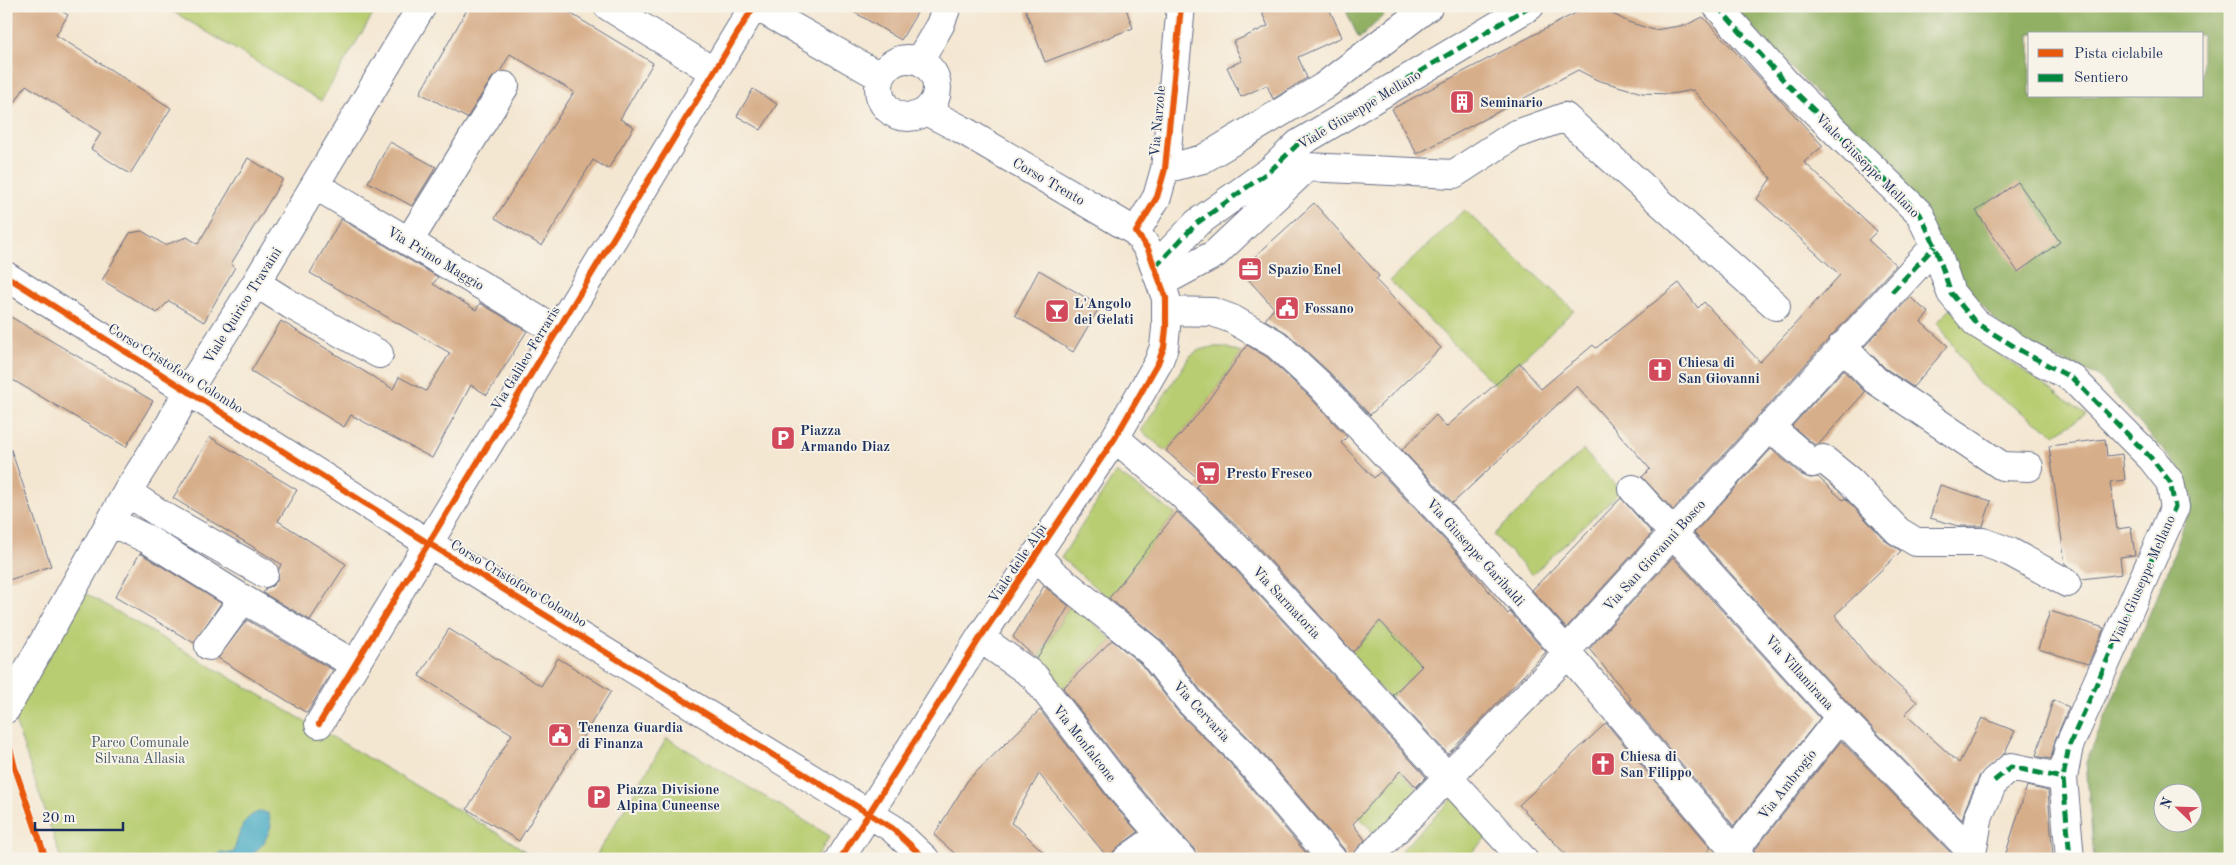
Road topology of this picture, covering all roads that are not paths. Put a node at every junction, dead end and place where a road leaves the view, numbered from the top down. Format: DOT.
graph roads {
  1 [pos="422,6"];
  2 [pos="608,6"];
  3 [pos="755,6"];
  4 [pos="948,6"];
  5 [pos="1181,6"];
  6 [pos="1429,6"];
  7 [pos="1530,6"];
  8 [pos="1717,6"];
  9 [pos="919,61"];
  10 [pos="714,72"];
  11 [pos="881,77"];
  12 [pos="505,86"];
  13 [pos="926,111"];
  14 [pos="1165,169"];
  15 [pos="315,185"];
  16 [pos="1136,232"];
  17 [pos="409,241"];
  18 [pos="1935,246"];
  19 [pos="1158,275"];
  20 [pos="6,276"];
  21 [pos="256,283"];
  22 [pos="1776,306"];
  23 [pos="1167,311"];
  24 [pos="557,331"];
  25 [pos="1842,346"];
  26 [pos="379,354"];
  27 [pos="188,390"];
  28 [pos="1769,426"];
  29 [pos="1115,438"];
  30 [pos="2029,467"];
  31 [pos="1633,489"];
  32 [pos="127,492"];
  33 [pos="111,522"];
  34 [pos="1674,534"];
  35 [pos="428,543"];
  36 [pos="1037,556"];
  37 [pos="264,573"];
  38 [pos="2067,583"];
  39 [pos="243,599"];
  40 [pos="980,638"];
  41 [pos="209,646"];
  42 [pos="1566,651"];
  43 [pos="354,664"];
  44 [pos="6,710"];
  45 [pos="1840,717"];
  46 [pos="319,724"];
  47 [pos="1449,776"];
  48 [pos="2063,778"];
  49 [pos="868,813"];
  50 [pos="1161,835"];
  51 [pos="1738,855"];
  52 [pos="1971,855"];
  53 [pos="840,859"];
  54 [pos="926,859"];
  55 [pos="1127,859"];
  56 [pos="1182,859"];
  57 [pos="1332,859"];
  58 [pos="1368,859"];
  59 [pos="1523,859"];
  60 [pos="2070,859"];
  1 -- 15 [label="street, Viale Quirico Travaini"];
  2 -- 10 [label="street"];
  3 -- 10 [label="street, Via Galileo Ferraris"];
  3 -- 11 [label="street"];
  4 -- 9 [label="street"];
  5 -- 14 [label="street, Via Narzole"];
  6 -- 14 [label="street"];
  7 -- 19 [label="street, Viale Giuseppe Mellano"];
  8 -- 18 [label="street, Viale Giuseppe Mellano"];
  9 -- 11 [label="street"];
  9 -- 13 [label="street"];
  10 -- 24 [label="street, Via Galileo Ferraris"];
  11 -- 13 [label="street"];
  12 -- 17 [label="street"];
  13 -- 16 [label="street, Corso Trento"];
  14 -- 16 [label="street, Via Narzole"];
  15 -- 17 [label="street, Via Primo Maggio"];
  15 -- 21 [label="street, Viale Quirico Travaini"];
  16 -- 19 [label="street, Corso Trento"];
  17 -- 24 [label="street, Via Primo Maggio"];
  18 -- 25 [label="street, Via San Giovanni Bosco"];
  18 -- 48 [label="street, Viale Giuseppe Mellano"];
  19 -- 22 [label="street"];
  19 -- 23 [label="street, Viale delle Alpi"];
  20 -- 27 [label="street, Corso Cristoforo Colombo"];
  21 -- 26 [label="street"];
  21 -- 27 [label="street, Viale Quirico Travaini"];
  23 -- 29 [label="street, Viale delle Alpi"];
  23 -- 42 [label="street, Via Giuseppe Garibaldi"];
  24 -- 35 [label="street, Via Galileo Ferraris"];
  25 -- 28 [label="street, Via San Giovanni Bosco"];
  25 -- 30 [label="street"];
  27 -- 32 [label="street, Viale Quirico Travaini"];
  27 -- 35 [label="street, Corso Cristoforo Colombo"];
  28 -- 34 [label="street, Via San Giovanni Bosco"];
  28 -- 38 [label="street"];
  29 -- 36 [label="street, Viale delle Alpi"];
  29 -- 47 [label="street, Via Sarmatoria"];
  31 -- 34 [label="street, Via Villamirana"];
  32 -- 33 [label="street, Viale Quirico Travaini"];
  32 -- 37 [label="street"];
  33 -- 39 [label="street"];
  33 -- 44 [label="street, Viale Quirico Travaini"];
  34 -- 42 [label="street, Via San Giovanni Bosco"];
  34 -- 45 [label="street, Via Villamirana"];
  35 -- 43 [label="street, Via Galileo Ferraris"];
  35 -- 49 [label="street, Corso Cristoforo Colombo"];
  36 -- 40 [label="street, Viale delle Alpi"];
  36 -- 57 [label="street, Via Cervaria"];
  39 -- 41 [label="street"];
  39 -- 43 [label="street"];
  40 -- 49 [label="street, Viale delle Alpi"];
  40 -- 50 [label="street, Via Monfalcone"];
  42 -- 47 [label="street, Via San Giovanni Bosco"];
  42 -- 51 [label="street, Via Giuseppe Garibaldi"];
  43 -- 46 [label="street, Via Galileo Ferraris"];
  45 -- 51 [label="street, Via Ambrogio"];
  45 -- 52 [label="street, Via Villamirana"];
  47 -- 58 [label="street, Via San Giovanni Bosco"];
  47 -- 59 [label="street, Via Sarmatoria"];
  48 -- 52 [label="street"];
  48 -- 60 [label="street, Viale Giuseppe Mellano"];
  49 -- 53 [label="street, Viale delle Alpi"];
  49 -- 54 [label="street, Corso Cristoforo Colombo"];
  50 -- 55 [label="street"];
  50 -- 56 [label="street, Via Monfalcone"];
}
